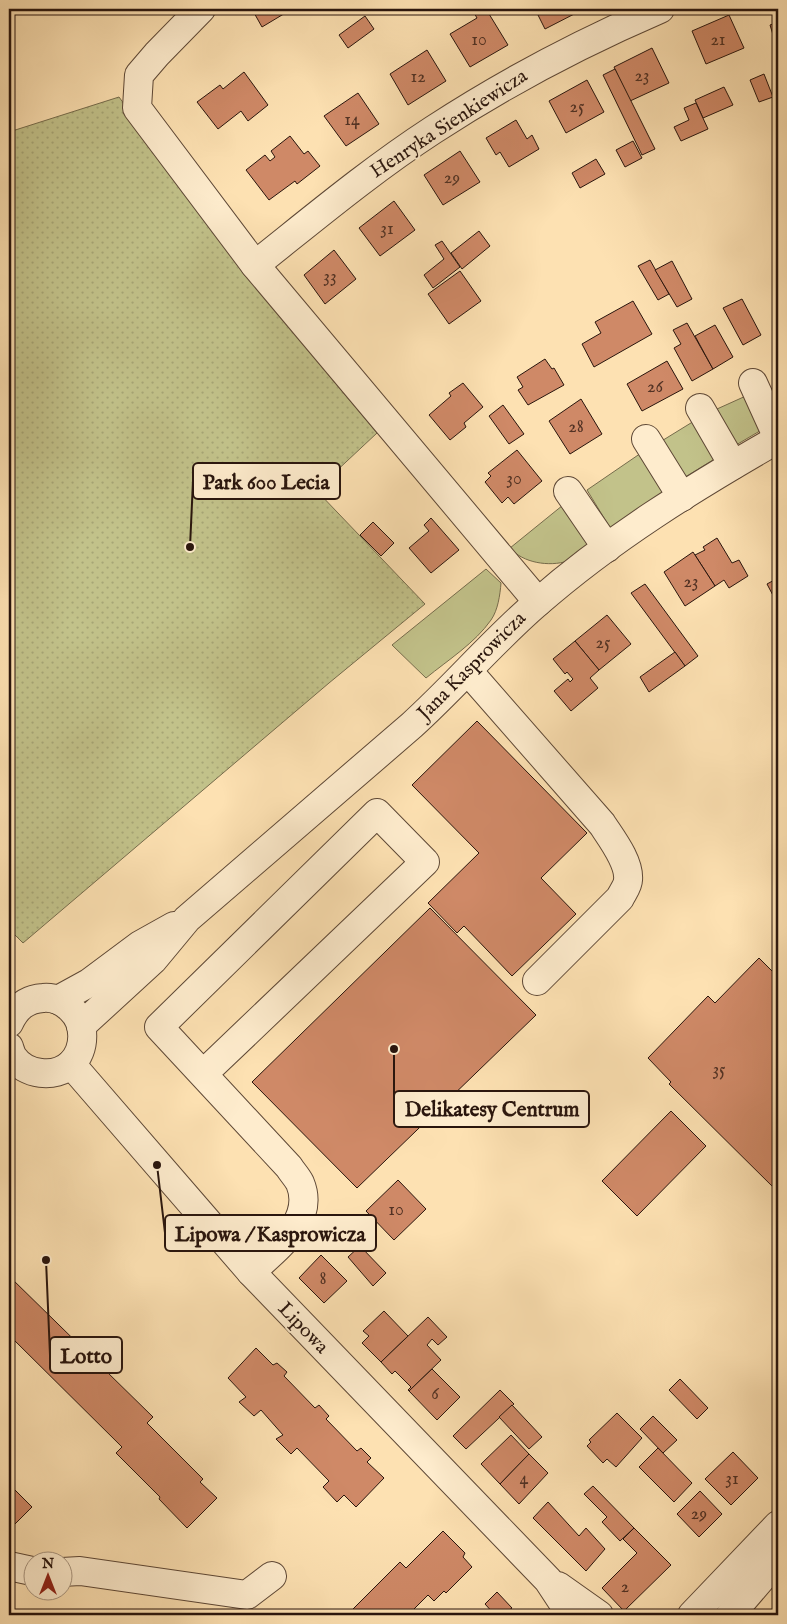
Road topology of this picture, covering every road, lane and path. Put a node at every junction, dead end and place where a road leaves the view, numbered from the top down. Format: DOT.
graph roads {
  1 [pos="201,9"];
  2 [pos="660,9"];
  3 [pos="255,265"];
  4 [pos="753,383"];
  5 [pos="700,408"];
  6 [pos="778,438"];
  7 [pos="646,439"];
  8 [pos="733,465"];
  9 [pos="568,491"];
  10 [pos="682,497"];
  11 [pos="607,548"];
  12 [pos="538,602"];
  13 [pos="468,671"];
  14 [pos="346,782"];
  15 [pos="376,813"];
  16 [pos="187,919"];
  17 [pos="537,981"];
  18 [pos="58,1000"];
  19 [pos="13,1006"];
  20 [pos="81,1026"];
  21 [pos="10,1054"];
  22 [pos="71,1064"];
  23 [pos="203,1074"];
  24 [pos="250,1272"];
  25 [pos="778,1525"];
  26 [pos="778,1559"];
  27 [pos="9,1566"];
  28 [pos="22,1568"];
  29 [pos="72,1572"];
  30 [pos="272,1576"];
  31 [pos="548,1580"];
  32 [pos="571,1615"];
  33 [pos="600,1615"];
  34 [pos="692,1615"];
  35 [pos="730,1615"];
  1 -- 3 [label="street"];
  2 -- 3 [label="street, Henryka Sienkiewicza"];
  3 -- 12 [label="street"];
  4 -- 6 [label="street"];
  5 -- 8 [label="street"];
  6 -- 8 [label="street, Jana Kasprowicza"];
  7 -- 10 [label="street"];
  8 -- 10 [label="street, Jana Kasprowicza"];
  9 -- 11 [label="street"];
  10 -- 11 [label="street, Jana Kasprowicza"];
  11 -- 12 [label="street, Jana Kasprowicza"];
  12 -- 13 [label="street, Jana Kasprowicza"];
  13 -- 14 [label="street, Jana Kasprowicza"];
  13 -- 17 [label="street"];
  14 -- 15 [label="street"];
  14 -- 16 [label="street, Jana Kasprowicza"];
  15 -- 23 [label="street"];
  15 -- 23 [label="street"];
  16 -- 18 [label="street, Jana Kasprowicza"];
  16 -- 20 [label="street, Jana Kasprowicza"];
  18 -- 19 [label="street"];
  18 -- 20 [label="street"];
  20 -- 22 [label="street"];
  21 -- 22 [label="street"];
  22 -- 24 [label="street, Lipowa"];
  23 -- 24 [label="street"];
  24 -- 31 [label="street, Lipowa"];
  25 -- 34 [label="street"];
  26 -- 35 [label="street"];
  27 -- 28 [label="street"];
  29 -- 30 [label="street"];
  31 -- 32 [label="street, Lipowa"];
  31 -- 33 [label="street, Lipowa"];
}
